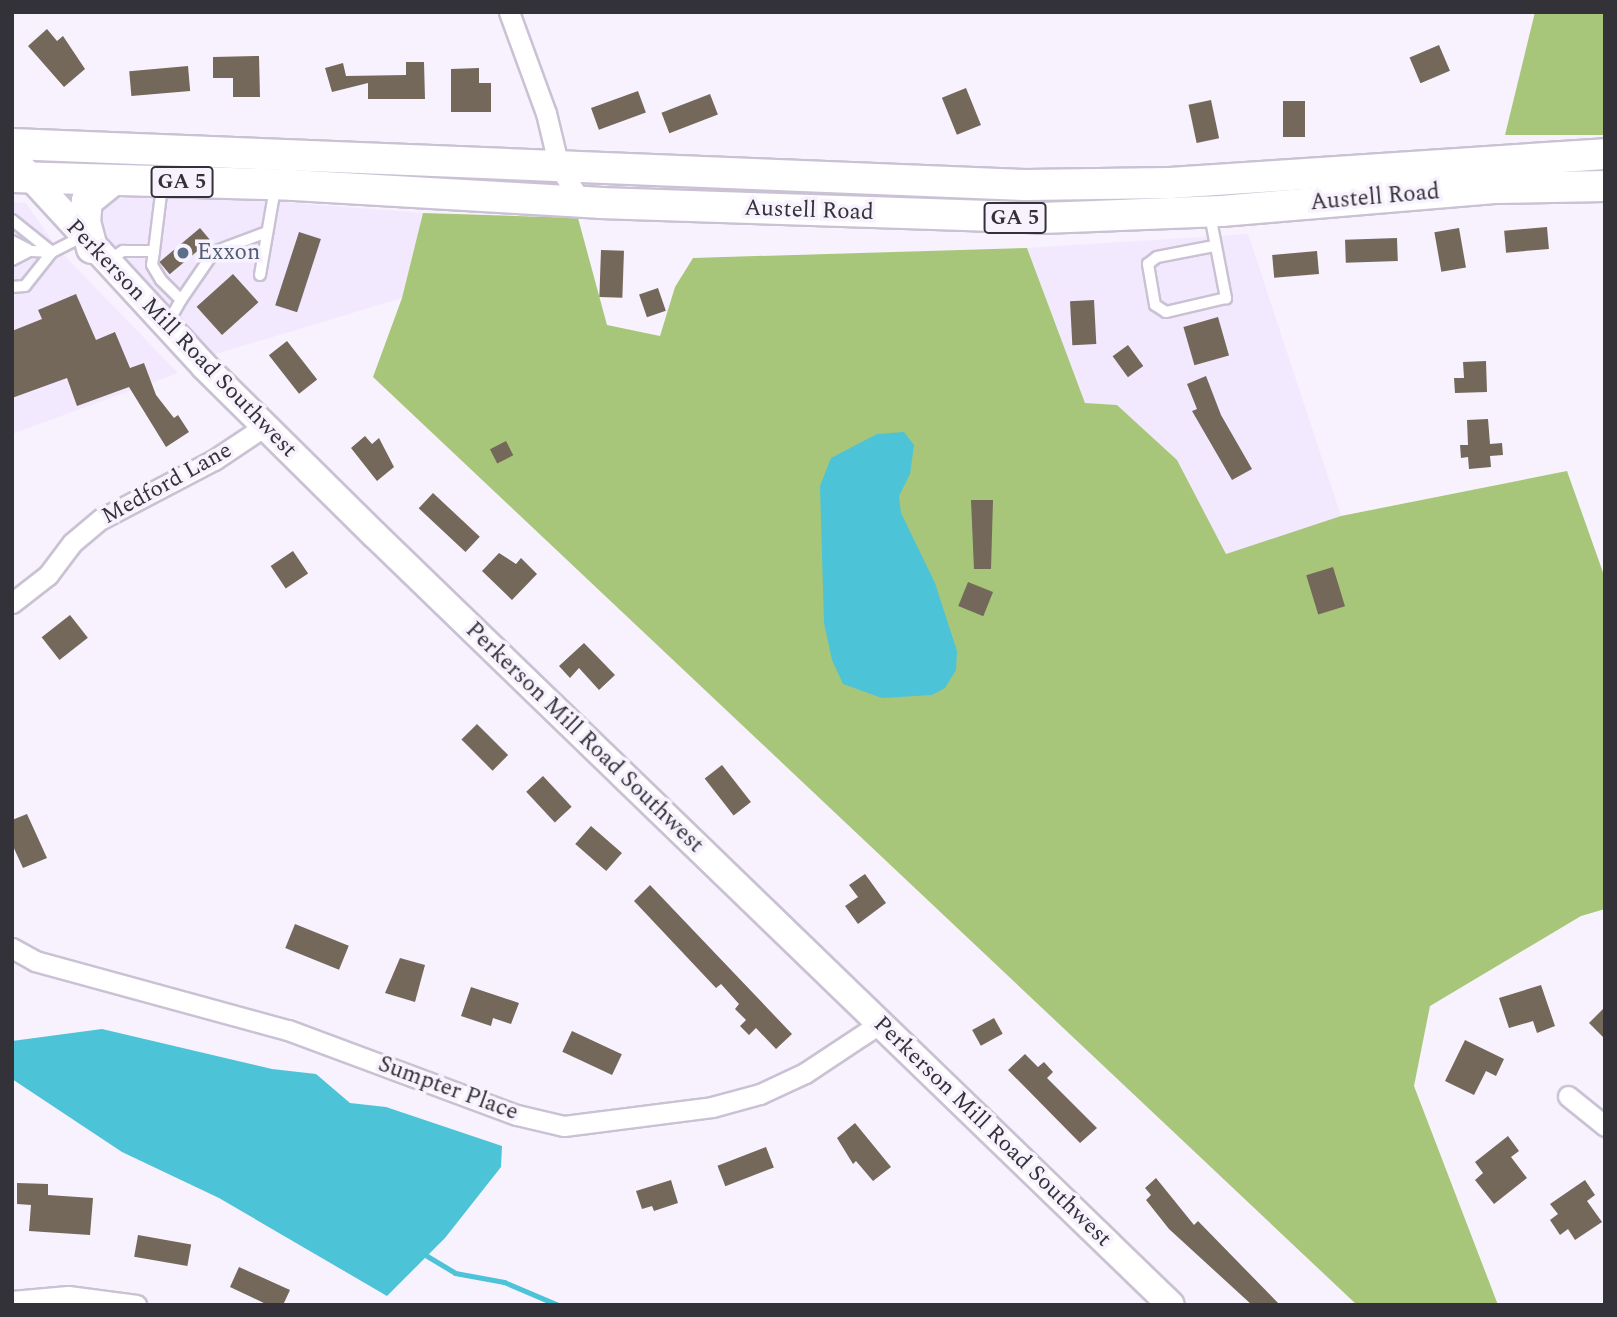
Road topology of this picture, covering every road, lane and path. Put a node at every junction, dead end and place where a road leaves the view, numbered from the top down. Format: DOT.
graph roads {
  1 [pos="509,12"];
  2 [pos="12,144"];
  3 [pos="1605,154"];
  4 [pos="559,167"];
  5 [pos="17,171"];
  6 [pos="113,180"];
  7 [pos="163,182"];
  8 [pos="275,184"];
  9 [pos="1605,186"];
  10 [pos="581,201"];
  11 [pos="1210,211"];
  12 [pos="12,220"];
  13 [pos="267,232"];
  14 [pos="12,241"];
  15 [pos="1213,246"];
  16 [pos="93,249"];
  17 [pos="12,250"];
  18 [pos="32,251"];
  19 [pos="154,251"];
  20 [pos="52,253"];
  21 [pos="12,260"];
  22 [pos="260,275"];
  23 [pos="12,287"];
  24 [pos="181,300"];
  25 [pos="166,326"];
  26 [pos="265,426"];
  27 [pos="12,603"];
  28 [pos="12,948"];
  29 [pos="879,1024"];
  30 [pos="1567,1096"];
  31 [pos="1605,1126"];
  32 [pos="12,1301"];
  33 [pos="136,1305"];
  34 [pos="1171,1305"];
  1 -- 4 [label="street"];
  2 -- 4 [label="main road, Austell Road / GA 5"];
  3 -- 4 [label="main road, Austell Road / GA 5"];
  4 -- 10 [label="street"];
  5 -- 6 [label="main road, Austell Road / GA 5"];
  5 -- 16 [label="street, Perkerson Mill Road Southwest"];
  6 -- 7 [label="main road, Austell Road / GA 5"];
  6 -- 16 [label="main road"];
  7 -- 8 [label="main road, Austell Road / GA 5"];
  7 -- 19 [label="lane"];
  8 -- 10 [label="main road, Austell Road / GA 5"];
  8 -- 13 [label="lane"];
  9 -- 11 [label="main road, Austell Road / GA 5"];
  10 -- 11 [label="main road, Austell Road / GA 5"];
  11 -- 15 [label="lane"];
  12 -- 20 [label="lane"];
  13 -- 22 [label="lane"];
  13 -- 24 [label="lane"];
  14 -- 18 [label="lane"];
  15 -- 15 [label="lane"];
  16 -- 19 [label="lane"];
  16 -- 20 [label="lane"];
  16 -- 25 [label="street, Perkerson Mill Road Southwest"];
  17 -- 18 [label="lane"];
  18 -- 20 [label="lane"];
  18 -- 21 [label="lane"];
  19 -- 24 [label="lane"];
  20 -- 23 [label="lane"];
  24 -- 25 [label="lane"];
  25 -- 26 [label="street, Perkerson Mill Road Southwest"];
  26 -- 27 [label="street, Medford Lane"];
  26 -- 29 [label="street, Perkerson Mill Road Southwest"];
  28 -- 29 [label="street, Sumpter Place"];
  29 -- 34 [label="street, Perkerson Mill Road Southwest"];
  30 -- 31 [label="street"];
  32 -- 33 [label="street"];
}
